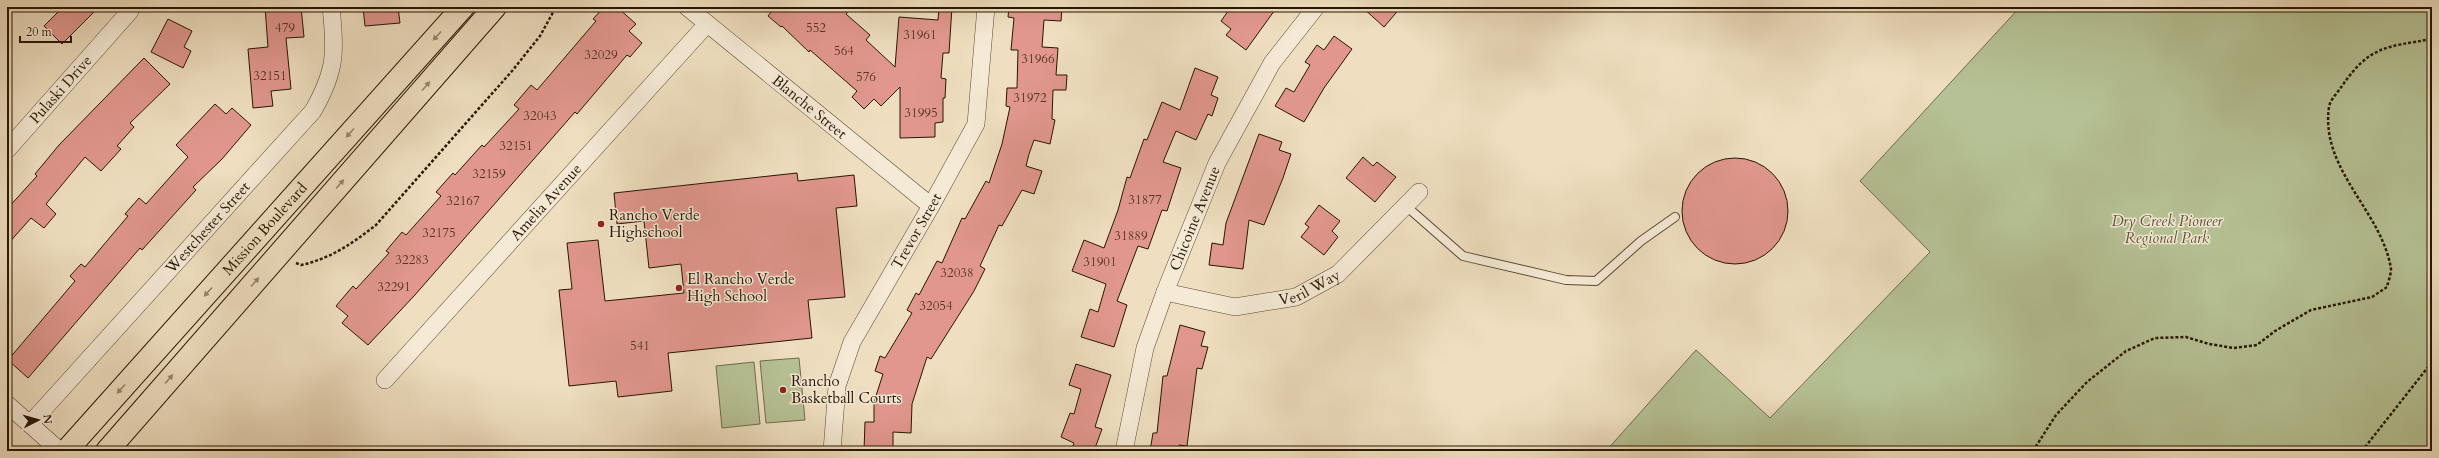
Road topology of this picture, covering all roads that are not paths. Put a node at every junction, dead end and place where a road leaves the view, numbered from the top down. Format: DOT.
graph roads {
  1 [pos="331,7"];
  2 [pos="463,7"];
  3 [pos="495,7"];
  4 [pos="687,7"];
  5 [pos="986,7"];
  6 [pos="1316,7"];
  7 [pos="130,9"];
  8 [pos="707,24"];
  9 [pos="7,150"];
  10 [pos="1419,192"];
  11 [pos="931,206"];
  12 [pos="1406,206"];
  13 [pos="1675,217"];
  14 [pos="1165,292"];
  15 [pos="385,380"];
  16 [pos="7,404"];
  17 [pos="30,424"];
  18 [pos="60,451"];
  19 [pos="66,451"];
  20 [pos="107,451"];
  21 [pos="832,451"];
  22 [pos="1124,451"];
  1 -- 17 [label="street, Westchester Street"];
  2 -- 19 [label="main road, Mission Boulevard, one-way"];
  20 -- 3 [label="main road, Mission Boulevard, one-way"];
  4 -- 8 [label="street, Blanche Street"];
  5 -- 11 [label="street, Trevor Street"];
  6 -- 14 [label="street, Chicoine Avenue"];
  7 -- 9 [label="street, Pulaski Drive"];
  8 -- 11 [label="street, Blanche Street"];
  8 -- 15 [label="street, Amelia Avenue"];
  10 -- 12 [label="street, Veril Way"];
  11 -- 21 [label="street, Trevor Street"];
  12 -- 13 [label="lane"];
  12 -- 14 [label="street, Veril Way"];
  14 -- 22 [label="street, Chicoine Avenue"];
  16 -- 17 [label="street"];
  17 -- 18 [label="street"];
}
